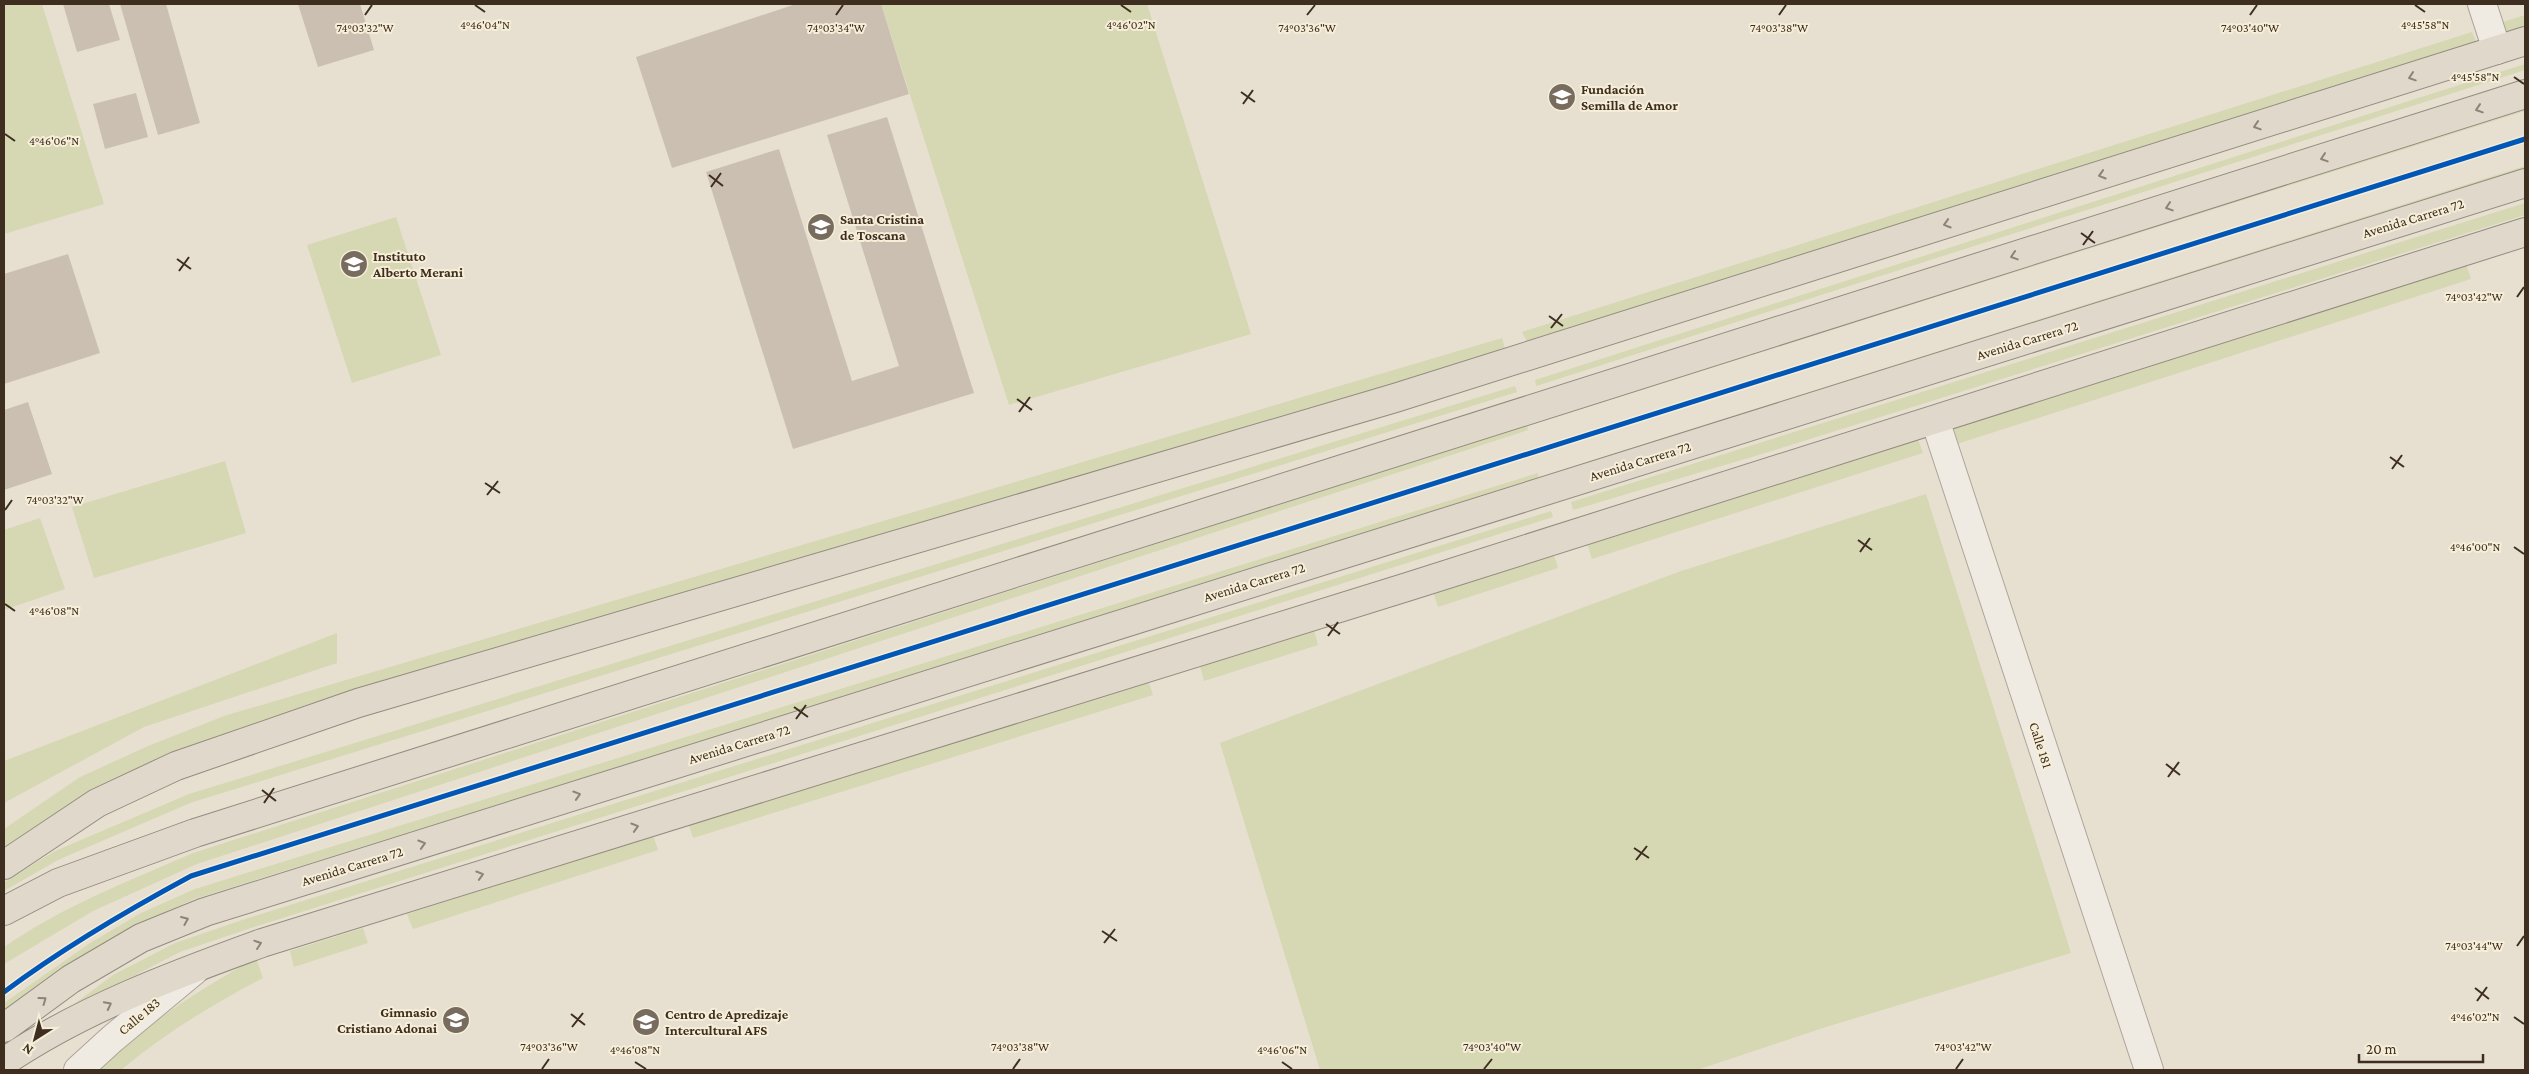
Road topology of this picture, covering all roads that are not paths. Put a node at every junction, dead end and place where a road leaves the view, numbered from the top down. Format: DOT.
graph roads {
  1 [pos="2482,4"];
  2 [pos="2525,41"];
  3 [pos="2497,50"];
  4 [pos="2525,94"];
  5 [pos="2525,183"];
  6 [pos="2525,232"];
  7 [pos="1935,420"];
  8 [pos="4,865"];
  9 [pos="4,911"];
  10 [pos="202,964"];
  11 [pos="4,1028"];
  12 [pos="4,1062"];
  13 [pos="78,1070"];
  14 [pos="2149,1070"];
  1 -- 3 [label="street"];
  2 -- 3 [label="highway"];
  3 -- 8 [label="highway, one-way"];
  4 -- 9 [label="highway, one-way"];
  11 -- 5 [label="highway, Avenida Carrera 72, one-way"];
  6 -- 7 [label="highway"];
  10 -- 7 [label="highway, one-way"];
  7 -- 14 [label="street, Calle 181"];
  12 -- 10 [label="highway, one-way"];
  10 -- 13 [label="street, Calle 183"];
}
